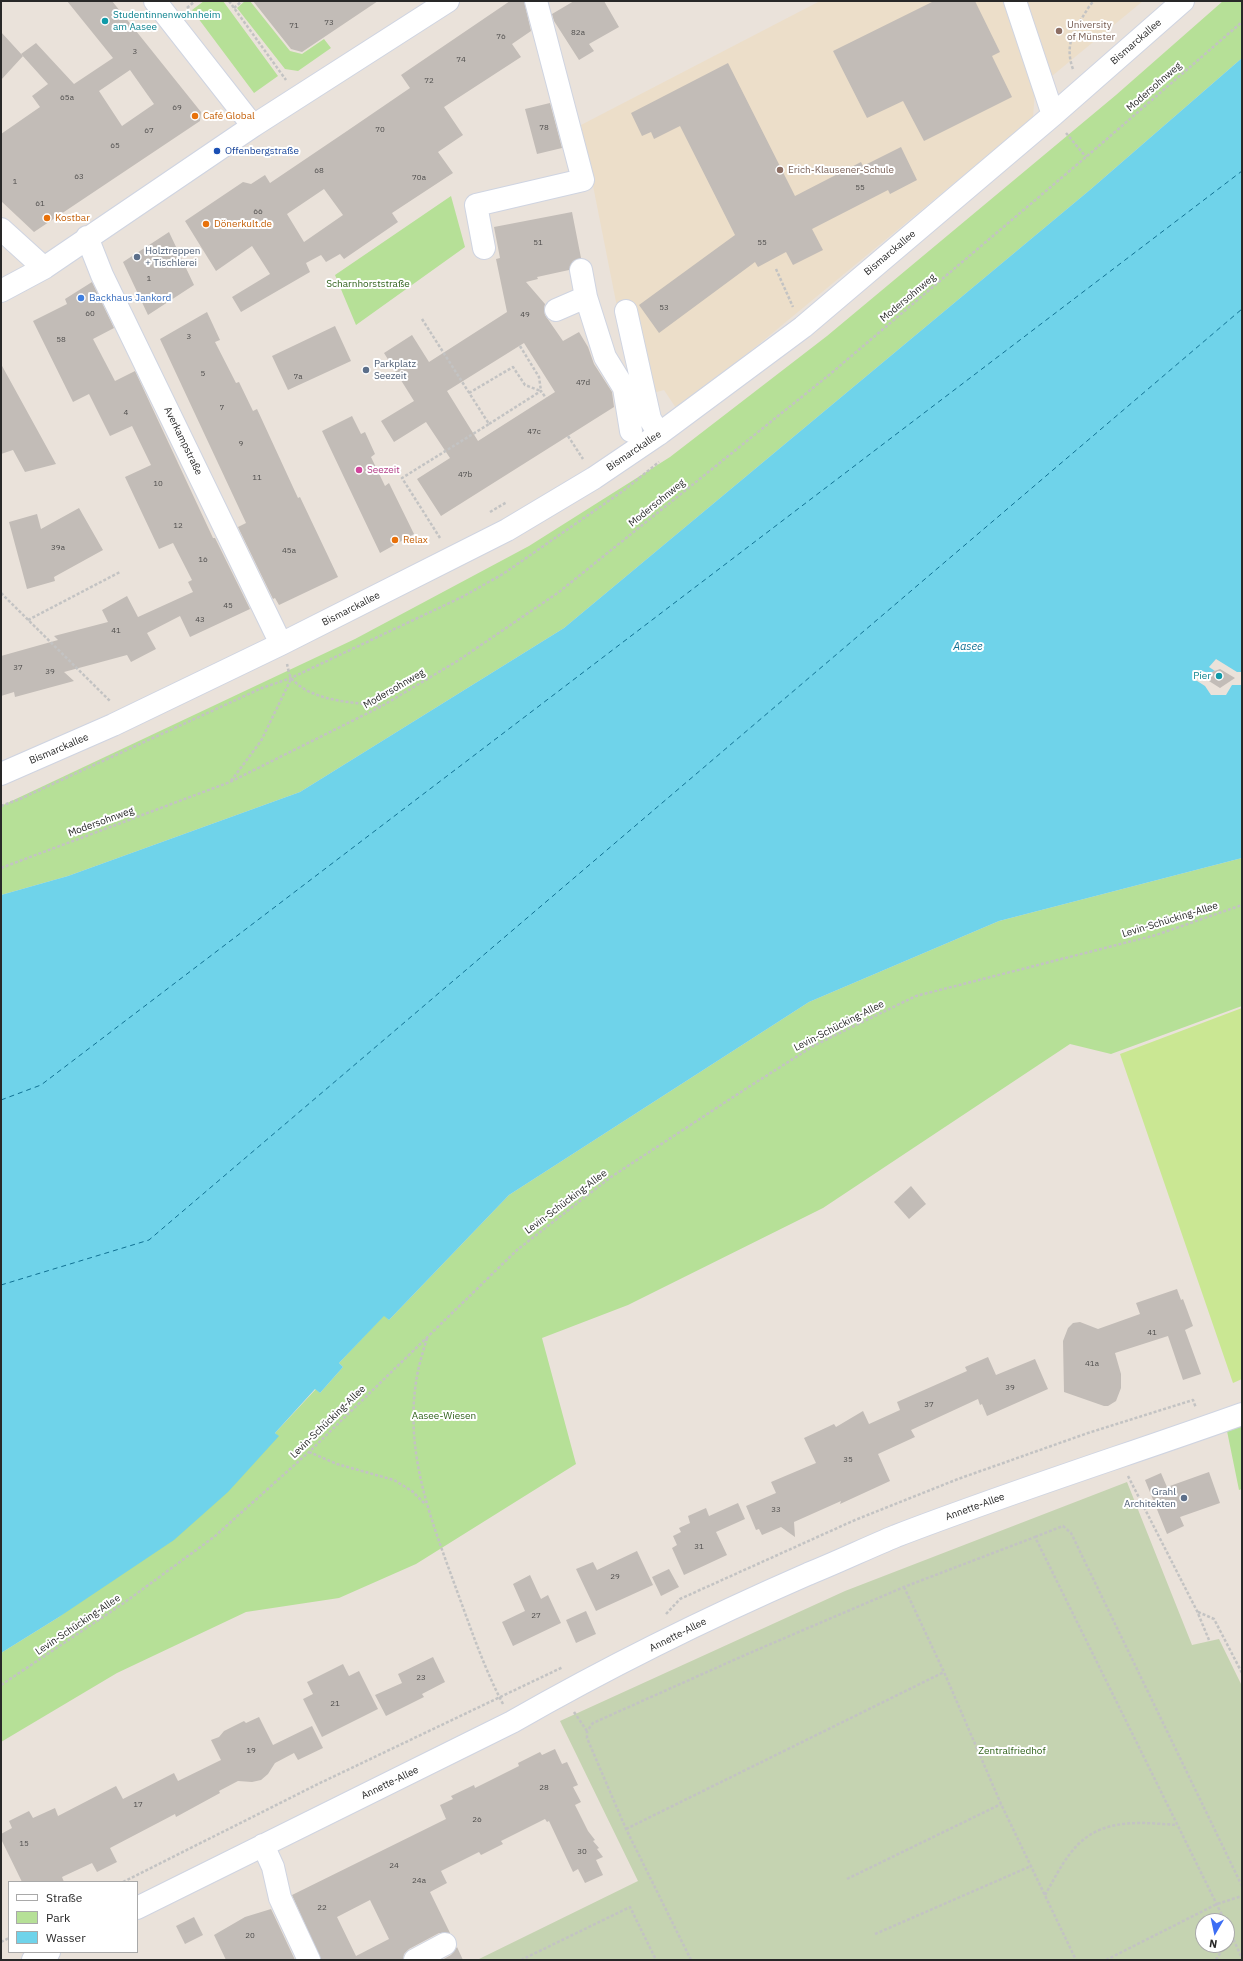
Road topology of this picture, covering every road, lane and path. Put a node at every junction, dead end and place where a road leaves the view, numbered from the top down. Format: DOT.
graph roads {
  1 [pos="155,1"];
  2 [pos="229,1"];
  3 [pos="242,1"];
  4 [pos="448,1"];
  5 [pos="536,1"];
  6 [pos="1015,1"];
  7 [pos="1094,1"];
  8 [pos="1183,1"];
  9 [pos="234,8"];
  10 [pos="1242,22"];
  11 [pos="287,81"];
  12 [pos="1081,90"];
  13 [pos="1058,121"];
  14 [pos="253,126"];
  15 [pos="1086,157"];
  16 [pos="1,229"];
  17 [pos="88,237"];
  18 [pos="484,248"];
  19 [pos="44,268"];
  20 [pos="776,269"];
  21 [pos="580,270"];
  22 [pos="1,291"];
  23 [pos="586,297"];
  24 [pos="556,310"];
  25 [pos="626,311"];
  26 [pos="422,319"];
  27 [pos="803,327"];
  28 [pos="520,346"];
  29 [pos="541,391"];
  30 [pos="470,393"];
  31 [pos="546,398"];
  32 [pos="489,424"];
  33 [pos="631,431"];
  34 [pos="659,434"];
  35 [pos="568,436"];
  36 [pos="588,455"];
  37 [pos="582,459"];
  38 [pos="576,463"];
  39 [pos="594,478"];
  40 [pos="508,501"];
  41 [pos="488,513"];
  42 [pos="452,558"];
  43 [pos="120,572"];
  44 [pos="1,593"];
  45 [pos="28,620"];
  46 [pos="281,644"];
  47 [pos="291,678"];
  48 [pos="117,698"];
  49 [pos="110,701"];
  50 [pos="103,704"];
  51 [pos="382,706"];
  52 [pos="1,774"];
  53 [pos="230,782"];
  54 [pos="1,868"];
  55 [pos="1242,905"];
  56 [pos="427,1337"];
  57 [pos="1242,1414"];
  58 [pos="309,1452"];
  59 [pos="1118,1458"];
  60 [pos="426,1504"];
  61 [pos="1035,1537"];
  62 [pos="904,1587"];
  63 [pos="1197,1611"];
  64 [pos="1209,1640"];
  65 [pos="944,1672"];
  66 [pos="1242,1673"];
  67 [pos="1,1685"];
  68 [pos="512,1722"];
  69 [pos="1001,1804"];
  70 [pos="1178,1825"];
  71 [pos="626,1829"];
  72 [pos="263,1845"];
  73 [pos="1031,1866"];
  74 [pos="847,1879"];
  75 [pos="1242,1886"];
  76 [pos="1045,1896"];
  77 [pos="1242,1896"];
  78 [pos="1217,1904"];
  79 [pos="138,1908"];
  80 [pos="1221,1913"];
  81 [pos="874,1934"];
  82 [pos="1235,1943"];
  83 [pos="445,1944"];
  84 [pos="47,1953"];
  85 [pos="1242,1958"];
  86 [pos="33,1960"];
  87 [pos="309,1960"];
  88 [pos="414,1960"];
  89 [pos="521,1960"];
  90 [pos="656,1960"];
  91 [pos="691,1960"];
  92 [pos="1076,1960"];
  93 [pos="1106,1960"];
  1 -- 14 [label="street"];
  2 -- 9 [label="path"];
  3 -- 9 [label="path"];
  4 -- 14 [label="street"];
  5 -- 18 [label="street"];
  6 -- 13 [label="street"];
  7 -- 12 [label="path"];
  8 -- 12 [label="street, Bismarckallee"];
  9 -- 11 [label="path"];
  10 -- 15 [label="path, Modersohnweg"];
  12 -- 13 [label="street, Bismarckallee"];
  13 -- 15 [label="path"];
  13 -- 27 [label="street, Bismarckallee"];
  14 -- 17 [label="street"];
  15 -- 51 [label="path, Modersohnweg"];
  16 -- 19 [label="street"];
  17 -- 19 [label="street"];
  17 -- 46 [label="street, Averkampstraße"];
  19 -- 22 [label="street"];
  20 -- 27 [label="path"];
  21 -- 23 [label="street"];
  23 -- 24 [label="street"];
  23 -- 33 [label="street"];
  25 -- 34 [label="street"];
  26 -- 30 [label="path"];
  27 -- 34 [label="street, Bismarckallee"];
  28 -- 29 [label="path"];
  29 -- 30 [label="path"];
  29 -- 31 [label="path"];
  29 -- 32 [label="path"];
  30 -- 32 [label="path"];
  32 -- 42 [label="path"];
  34 -- 39 [label="street, Bismarckallee"];
  35 -- 37 [label="path"];
  36 -- 37 [label="path"];
  37 -- 38 [label="path"];
  37 -- 39 [label="path"];
  39 -- 42 [label="street, Bismarckallee"];
  40 -- 41 [label="path"];
  42 -- 46 [label="street, Bismarckallee"];
  43 -- 45 [label="path"];
  44 -- 45 [label="path"];
  45 -- 49 [label="path"];
  46 -- 47 [label="path"];
  46 -- 52 [label="street, Bismarckallee"];
  47 -- 51 [label="path"];
  47 -- 53 [label="path"];
  48 -- 49 [label="path"];
  49 -- 50 [label="path"];
  51 -- 53 [label="path, Modersohnweg"];
  53 -- 54 [label="path, Modersohnweg"];
  55 -- 56 [label="path, Levin-Schücking-Allee"];
  56 -- 58 [label="path, Levin-Schücking-Allee"];
  56 -- 60 [label="path"];
  57 -- 59 [label="street, Annette-Allee"];
  58 -- 60 [label="path"];
  58 -- 67 [label="path, Levin-Schücking-Allee"];
  59 -- 63 [label="path"];
  59 -- 68 [label="street, Annette-Allee"];
  60 -- 68 [label="path"];
  61 -- 62 [label="path"];
  61 -- 70 [label="path"];
  61 -- 75 [label="path"];
  62 -- 65 [label="path"];
  62 -- 71 [label="path"];
  63 -- 64 [label="path"];
  63 -- 66 [label="path"];
  65 -- 69 [label="path"];
  65 -- 71 [label="path"];
  68 -- 72 [label="street, Annette-Allee"];
  69 -- 73 [label="path"];
  69 -- 74 [label="path"];
  70 -- 76 [label="path"];
  70 -- 78 [label="path"];
  71 -- 91 [label="path"];
  72 -- 79 [label="street, Annette-Allee"];
  72 -- 87 [label="street"];
  73 -- 76 [label="path"];
  73 -- 81 [label="path"];
  76 -- 92 [label="path"];
  77 -- 78 [label="path"];
  78 -- 80 [label="path"];
  78 -- 93 [label="path"];
  82 -- 85 [label="path"];
  83 -- 88 [label="street"];
  84 -- 86 [label="street"];
  89 -- 90 [label="path"];
}
